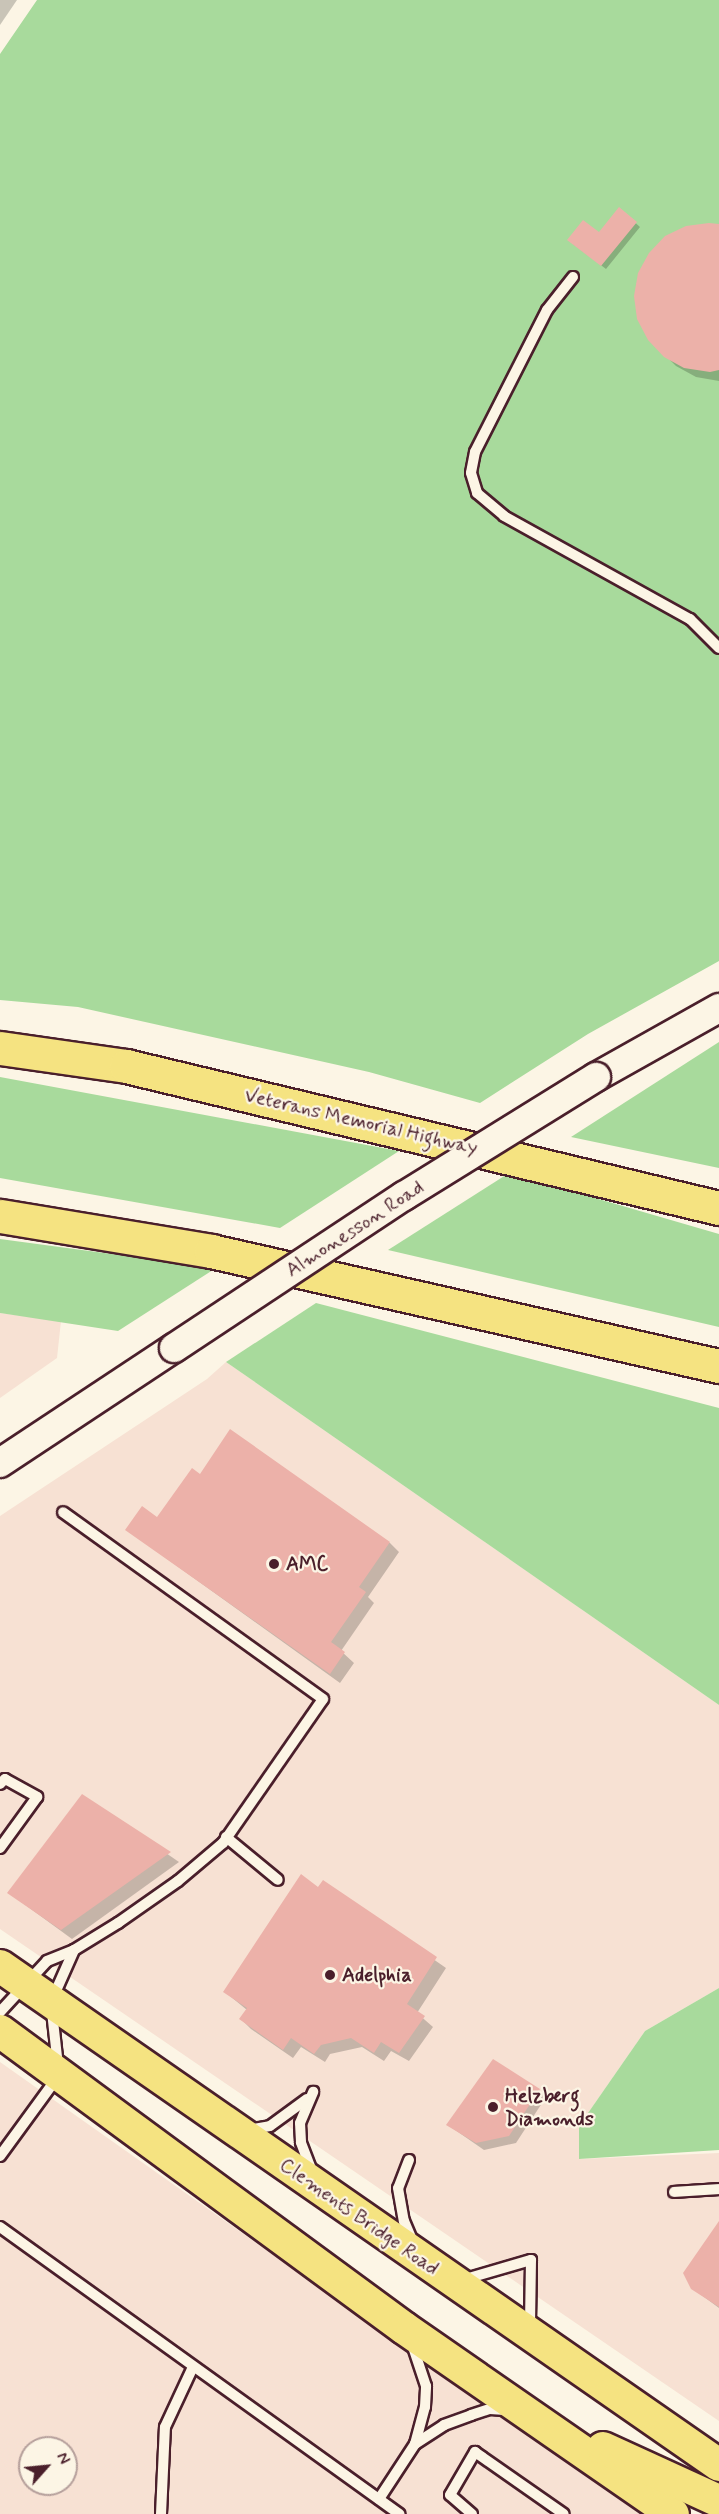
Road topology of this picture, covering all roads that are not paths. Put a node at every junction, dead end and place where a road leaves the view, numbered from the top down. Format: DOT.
graph roads {
  1 [pos="573,277"];
  2 [pos="719,648"];
  3 [pos="719,1008"];
  4 [pos="0,1048"];
  5 [pos="719,1208"];
  6 [pos="0,1216"];
  7 [pos="719,1366"];
  8 [pos="0,1464"];
  9 [pos="63,1512"];
  10 [pos="0,1784"];
  11 [pos="226,1837"];
  12 [pos="0,1848"];
  13 [pos="278,1880"];
  14 [pos="74,1950"];
  15 [pos="0,1966"];
  16 [pos="26,1984"];
  17 [pos="51,2002"];
  18 [pos="0,2012"];
  19 [pos="0,2031"];
  20 [pos="59,2075"];
  21 [pos="237,2132"];
  22 [pos="0,2156"];
  23 [pos="409,2160"];
  24 [pos="319,2189"];
  25 [pos="719,2189"];
  26 [pos="674,2192"];
  27 [pos="0,2227"];
  28 [pos="423,2261"];
  29 [pos="453,2282"];
  30 [pos="404,2328"];
  31 [pos="531,2336"];
  32 [pos="193,2367"];
  33 [pos="522,2412"];
  34 [pos="415,2444"];
  35 [pos="719,2465"];
  36 [pos="379,2499"];
  37 [pos="719,2501"];
  38 [pos="161,2514"];
  39 [pos="400,2514"];
  40 [pos="472,2514"];
  41 [pos="564,2514"];
  42 [pos="673,2514"];
  1 -- 2 [label="lane"];
  3 -- 8 [label="main road, Almonesson Road, bridge"];
  4 -- 5 [label="highway, Veterans Memorial Highway"];
  6 -- 7 [label="highway"];
  9 -- 11 [label="lane"];
  10 -- 12 [label="lane"];
  11 -- 13 [label="lane"];
  11 -- 14 [label="lane"];
  14 -- 16 [label="lane"];
  14 -- 17 [label="lane"];
  15 -- 16 [label="main road, Clements Bridge Road"];
  16 -- 17 [label="main road, Clements Bridge Road"];
  16 -- 18 [label="lane"];
  17 -- 20 [label="lane"];
  17 -- 21 [label="main road, Clements Bridge Road"];
  19 -- 20 [label="main road"];
  20 -- 22 [label="lane"];
  20 -- 30 [label="main road"];
  21 -- 24 [label="main road, Clements Bridge Road"];
  21 -- 24 [label="lane"];
  23 -- 28 [label="lane"];
  24 -- 28 [label="main road, Clements Bridge Road"];
  25 -- 26 [label="lane"];
  27 -- 32 [label="lane"];
  28 -- 29 [label="main road, Clements Bridge Road"];
  29 -- 31 [label="main road, Clements Bridge Road"];
  29 -- 31 [label="lane"];
  30 -- 33 [label="main road"];
  30 -- 34 [label="lane"];
  31 -- 35 [label="main road, Clements Bridge Road"];
  32 -- 36 [label="lane"];
  32 -- 38 [label="lane"];
  33 -- 34 [label="lane"];
  33 -- 37 [label="main road"];
  33 -- 42 [label="main road"];
  34 -- 36 [label="lane"];
  36 -- 39 [label="lane"];
  40 -- 41 [label="lane"];
}
